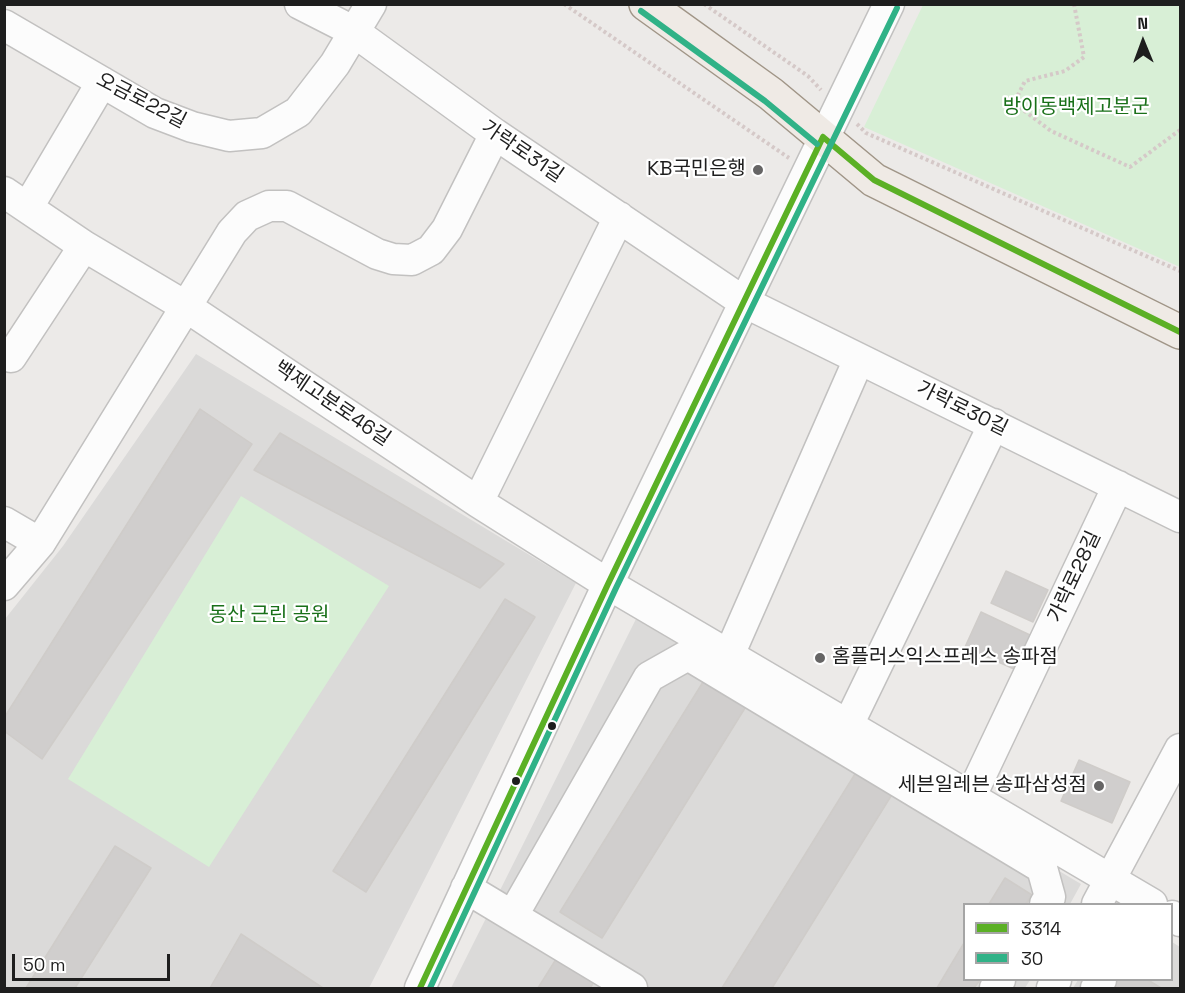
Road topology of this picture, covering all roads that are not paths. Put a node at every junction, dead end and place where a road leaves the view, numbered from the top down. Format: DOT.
graph roads {
  1 [pos="300,4"];
  2 [pos="371,4"];
  3 [pos="646,4"];
  4 [pos="889,4"];
  5 [pos="4,25"];
  6 [pos="353,32"];
  7 [pos="102,82"];
  8 [pos="495,134"];
  9 [pos="822,137"];
  10 [pos="16,199"];
  11 [pos="619,217"];
  12 [pos="84,246"];
  13 [pos="744,302"];
  14 [pos="185,306"];
  15 [pos="1180,332"];
  16 [pos="4,353"];
  17 [pos="859,358"];
  18 [pos="994,424"];
  19 [pos="1118,486"];
  20 [pos="478,502"];
  21 [pos="1180,517"];
  22 [pos="4,522"];
  23 [pos="40,543"];
  24 [pos="608,584"];
  25 [pos="4,585"];
  26 [pos="729,655"];
  27 [pos="848,725"];
  28 [pos="1180,749"];
  29 [pos="970,798"];
  30 [pos="466,888"];
  31 [pos="1104,892"];
  32 [pos="1143,902"];
  33 [pos="1046,903"];
  34 [pos="513,915"];
  35 [pos="420,988"];
  36 [pos="632,988"];
  1 -- 6 [label="street, 가락로31길"];
  2 -- 6 [label="street, 오금로22길"];
  3 -- 9 [label="main road"];
  4 -- 9 [label="street"];
  5 -- 7 [label="street, 오금로22길"];
  6 -- 7 [label="street, 오금로22길"];
  6 -- 8 [label="street, 가락로31길"];
  7 -- 10 [label="street, 백제고분로46길"];
  8 -- 11 [label="street, 가락로31길"];
  8 -- 14 [label="street"];
  9 -- 13 [label="street"];
  9 -- 15 [label="main road"];
  10 -- 12 [label="street, 백제고분로46길"];
  11 -- 13 [label="street, 가락로31길"];
  11 -- 20 [label="street"];
  12 -- 14 [label="street, 백제고분로46길"];
  12 -- 16 [label="street"];
  13 -- 17 [label="street, 가락로30길"];
  13 -- 24 [label="street"];
  14 -- 20 [label="street, 백제고분로46길"];
  14 -- 23 [label="street"];
  17 -- 18 [label="street, 가락로30길"];
  17 -- 26 [label="street"];
  18 -- 19 [label="street, 가락로30길"];
  18 -- 27 [label="street"];
  19 -- 21 [label="street, 가락로30길"];
  19 -- 29 [label="street, 가락로28길"];
  20 -- 24 [label="street, 백제고분로46길"];
  22 -- 23 [label="street"];
  23 -- 25 [label="street"];
  24 -- 26 [label="street"];
  24 -- 30 [label="street"];
  26 -- 27 [label="street"];
  27 -- 29 [label="street"];
  28 -- 31 [label="street"];
  29 -- 31 [label="street"];
  30 -- 34 [label="street"];
  30 -- 35 [label="street"];
  31 -- 32 [label="street"];
  33 -- 34 [label="street"];
  34 -- 36 [label="street"];
}
